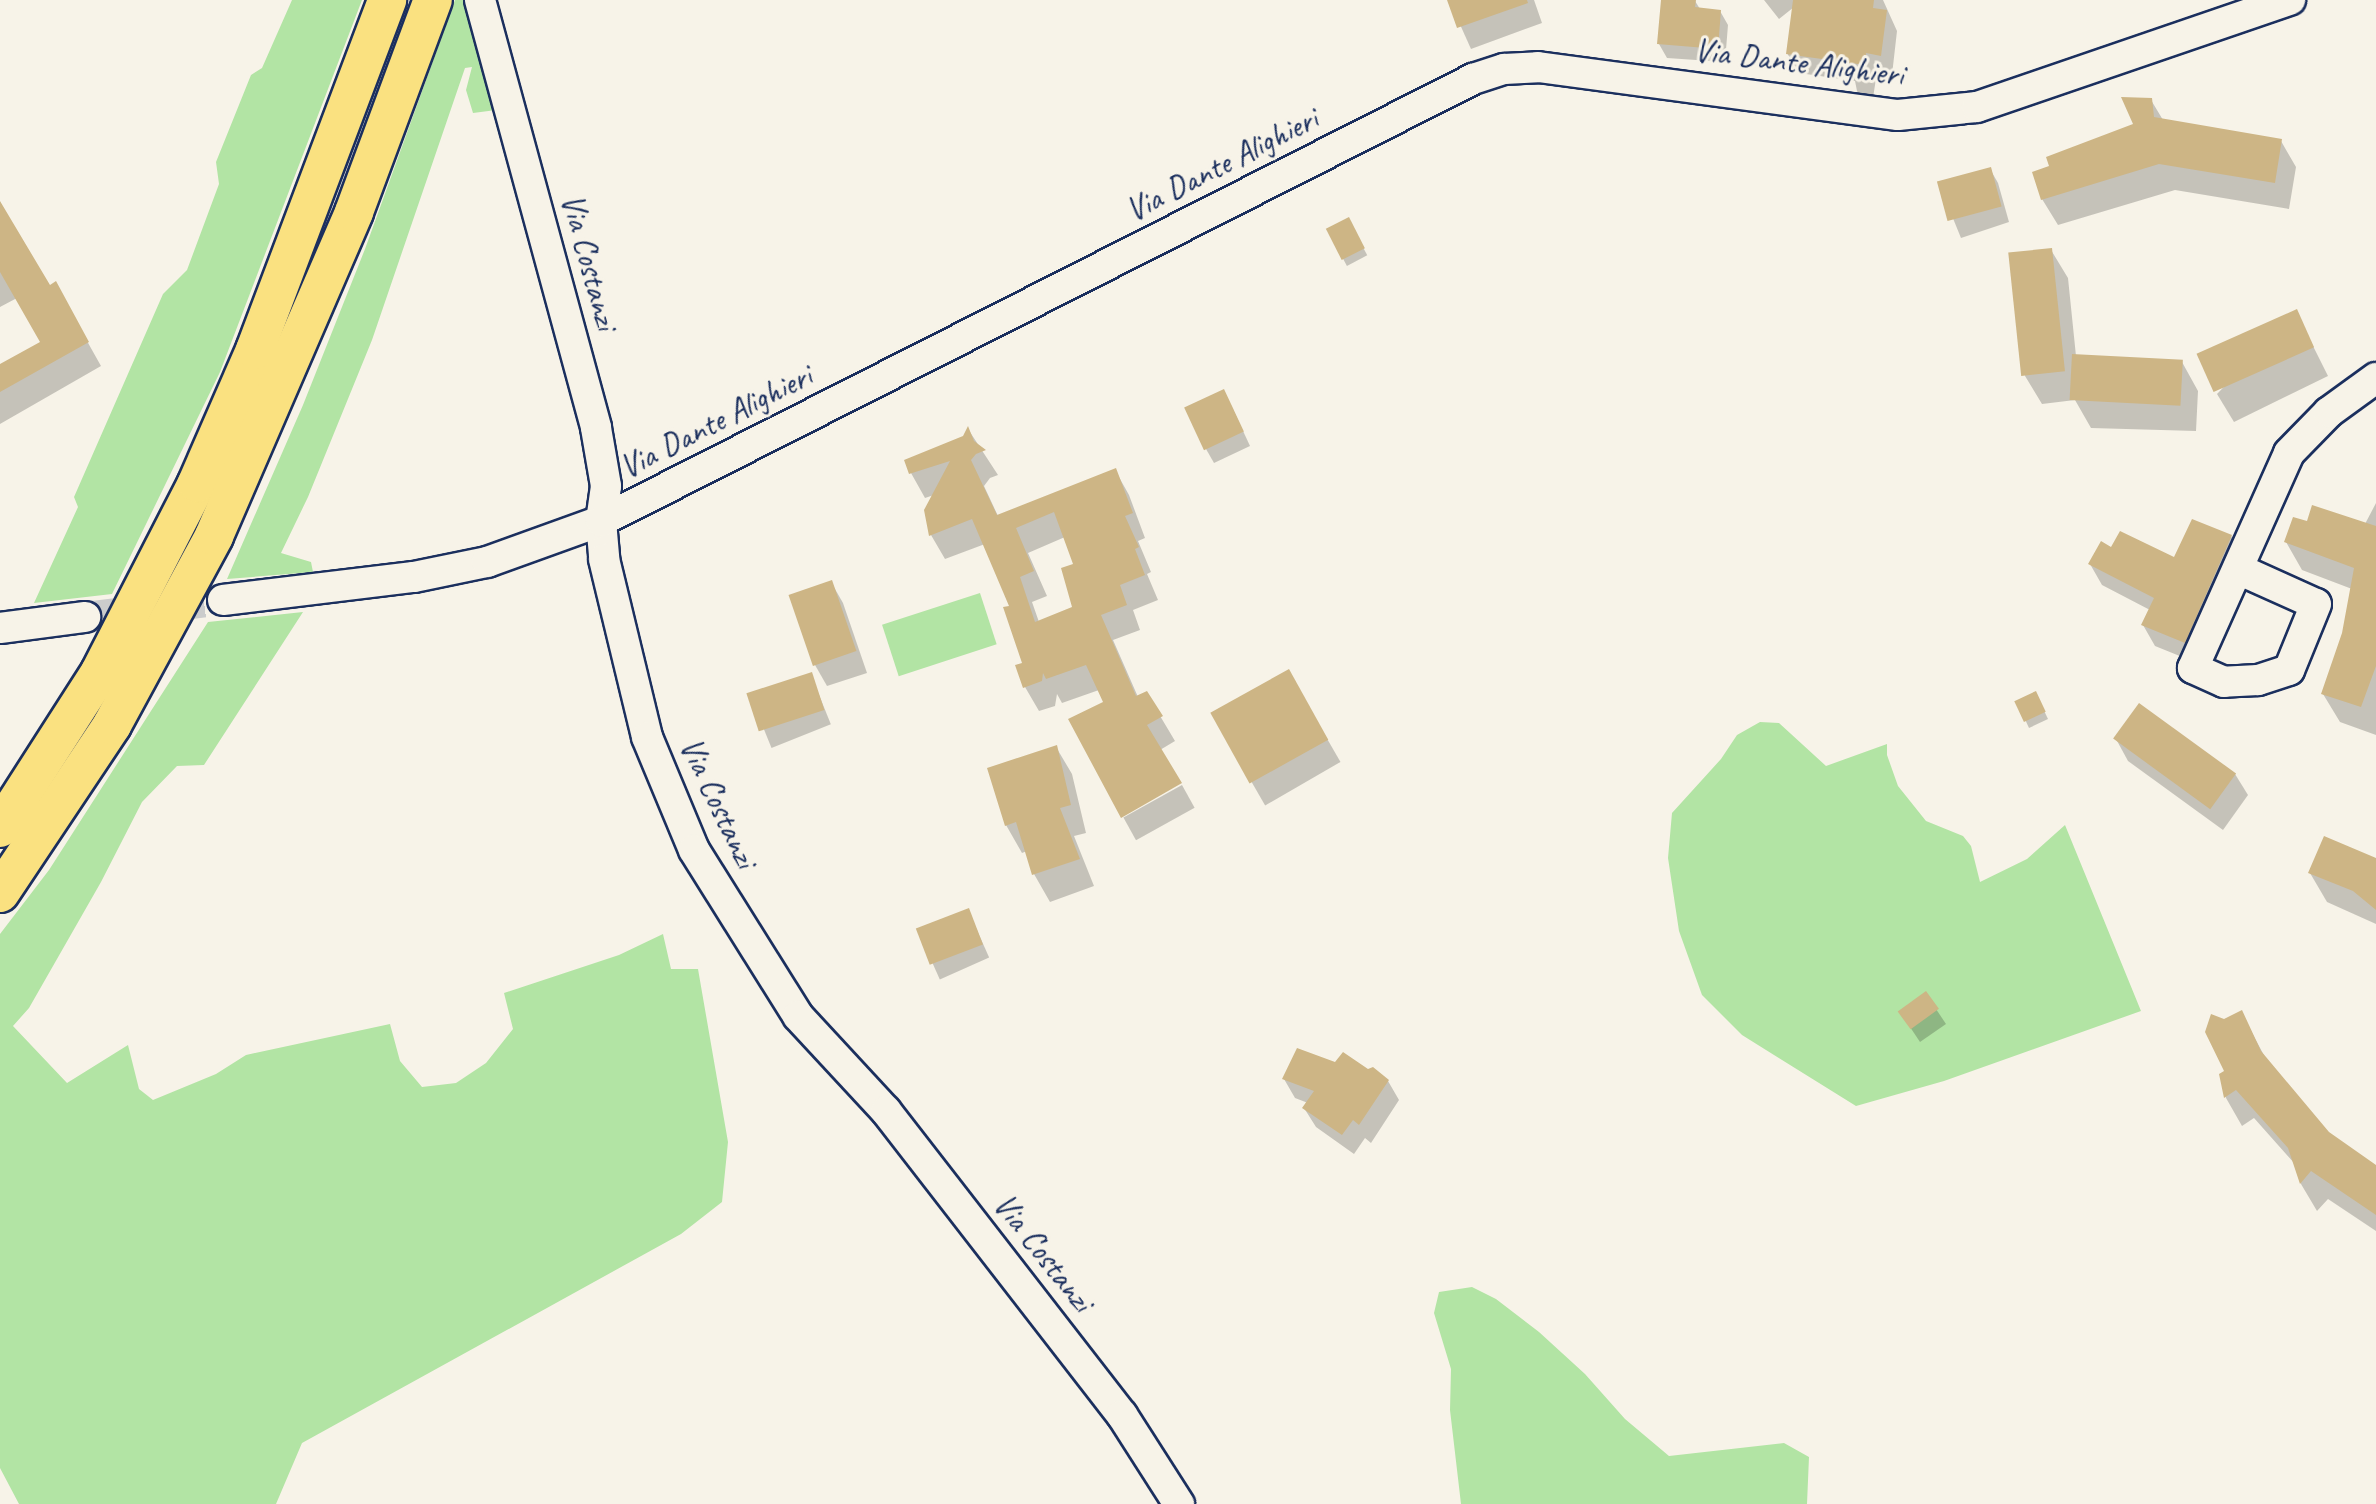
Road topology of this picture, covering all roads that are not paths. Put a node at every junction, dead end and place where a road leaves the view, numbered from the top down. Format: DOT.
graph roads {
  1 [pos="387,0"];
  2 [pos="433,0"];
  3 [pos="2290,0"];
  4 [pos="481,1"];
  5 [pos="2376,378"];
  6 [pos="601,521"];
  7 [pos="2238,569"];
  8 [pos="223,600"];
  9 [pos="85,618"];
  10 [pos="0,628"];
  11 [pos="0,828"];
  12 [pos="0,893"];
  13 [pos="1179,1504"];
  1 -- 11 [label="highway"];
  2 -- 12 [label="highway"];
  3 -- 6 [label="street, Via Dante Alighieri"];
  4 -- 6 [label="street, Via Costanzi"];
  5 -- 7 [label="street"];
  6 -- 8 [label="street, Via Dante Alighieri"];
  6 -- 13 [label="street, Via Costanzi"];
  9 -- 10 [label="street"];
}
